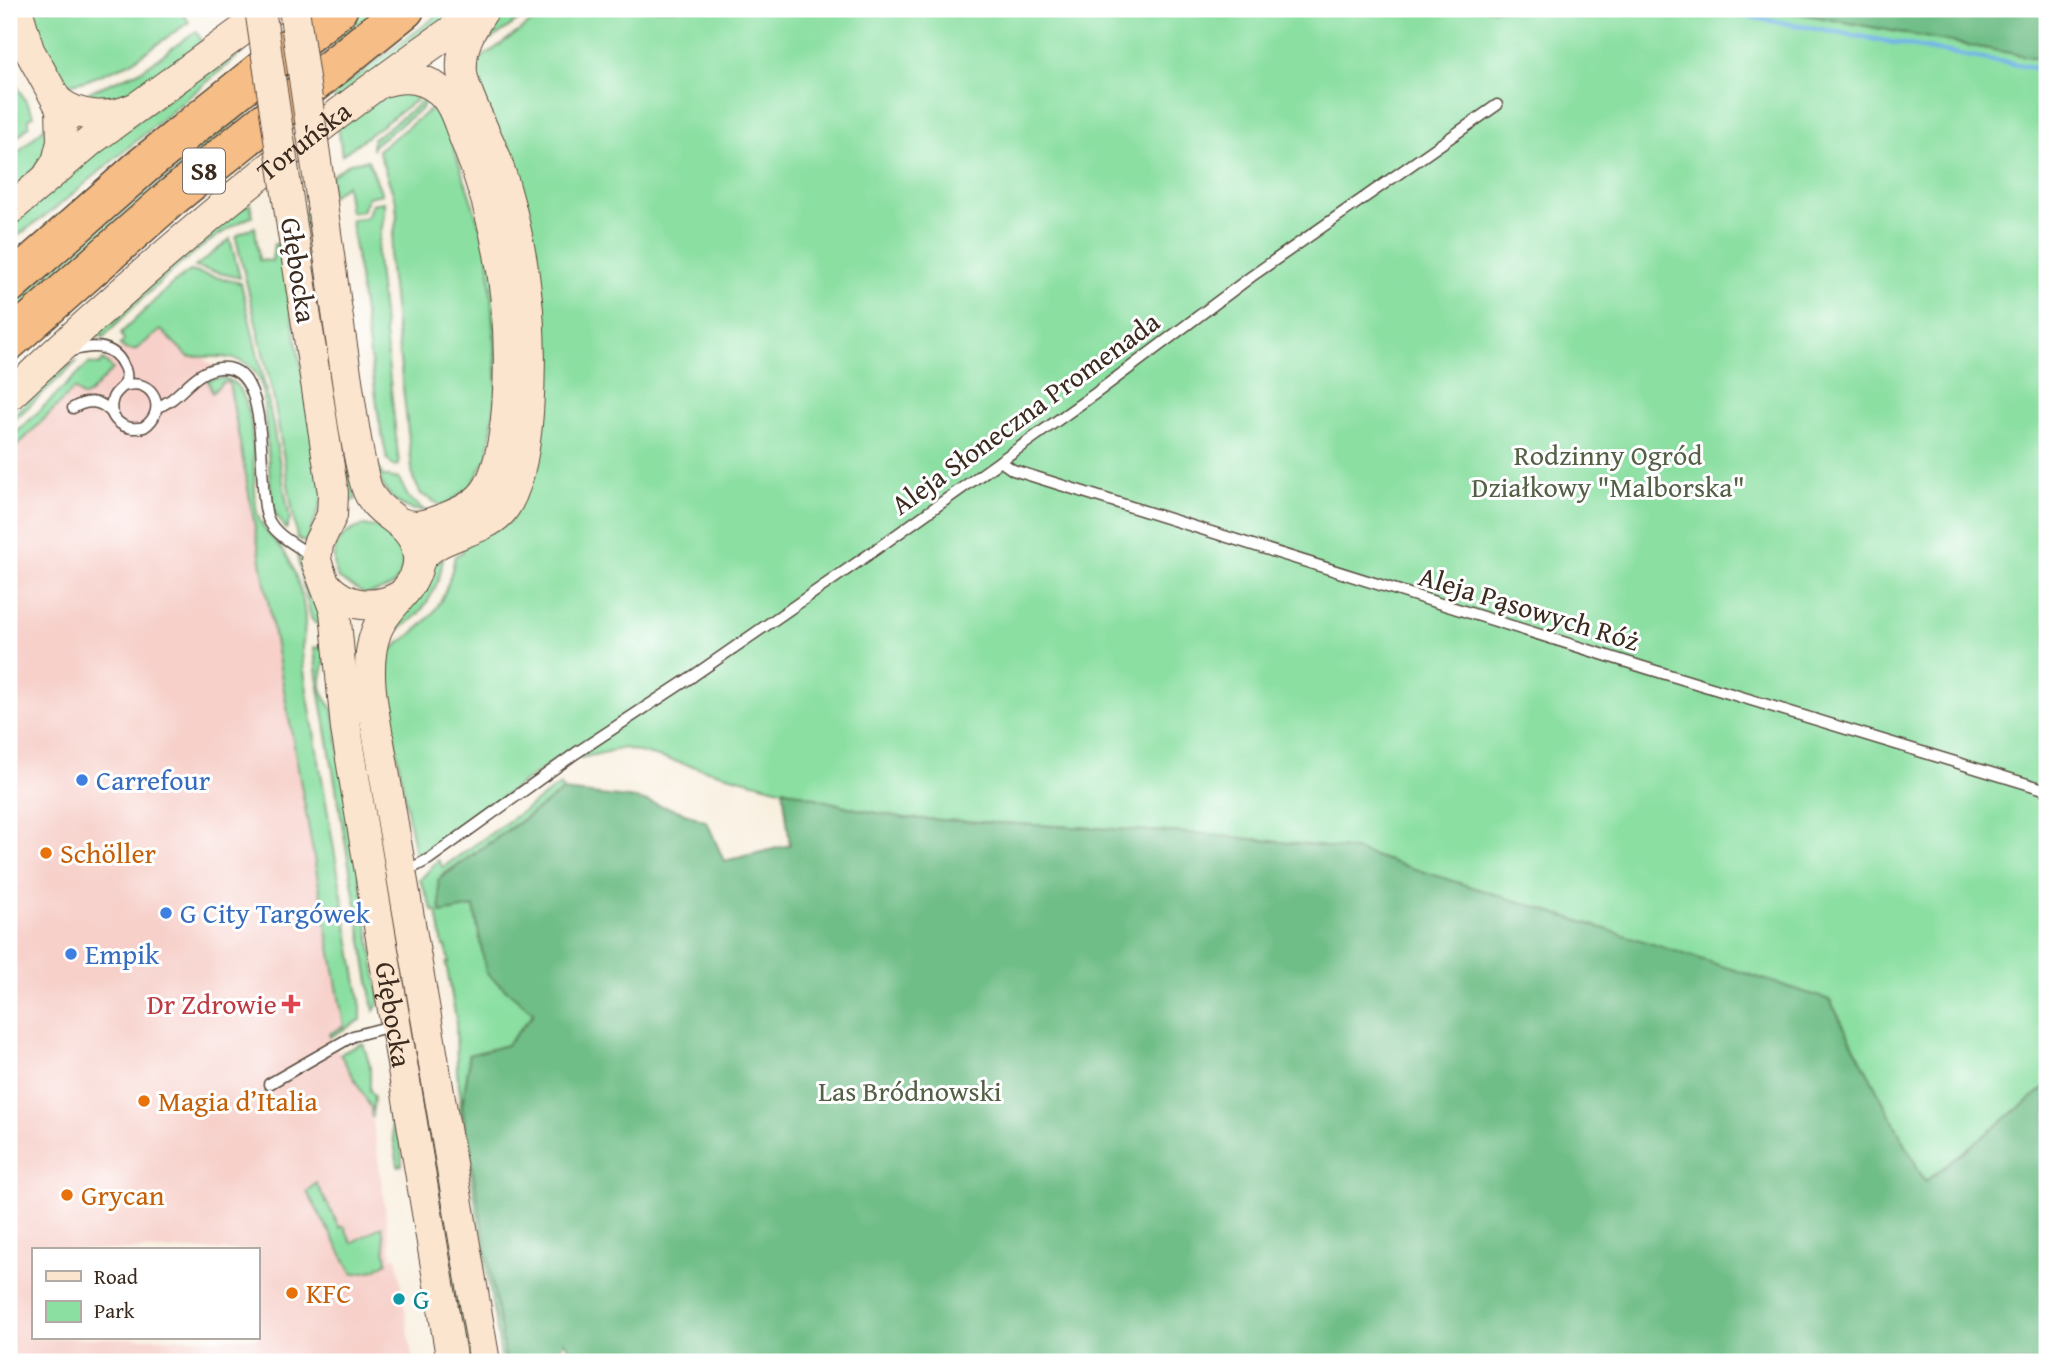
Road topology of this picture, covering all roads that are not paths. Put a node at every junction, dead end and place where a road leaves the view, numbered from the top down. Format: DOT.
graph roads {
  1 [pos="18,9"];
  2 [pos="260,9"];
  3 [pos="272,9"];
  4 [pos="294,9"];
  5 [pos="338,9"];
  6 [pos="405,9"];
  7 [pos="484,9"];
  8 [pos="376,84"];
  9 [pos="59,102"];
  10 [pos="1497,106"];
  11 [pos="135,107"];
  12 [pos="46,177"];
  13 [pos="9,210"];
  14 [pos="9,284"];
  15 [pos="9,341"];
  16 [pos="46,361"];
  17 [pos="124,386"];
  18 [pos="9,396"];
  19 [pos="158,407"];
  20 [pos="73,408"];
  21 [pos="113,414"];
  22 [pos="1000,461"];
  23 [pos="393,517"];
  24 [pos="326,529"];
  25 [pos="418,565"];
  26 [pos="322,577"];
  27 [pos="400,596"];
  28 [pos="2047,790"];
  29 [pos="402,870"];
  30 [pos="396,1025"];
  31 [pos="269,1084"];
  32 [pos="452,1362"];
  33 [pos="485,1362"];
  1 -- 9 [label="street"];
  2 -- 24 [label="street, Głębocka, bridge"];
  3 -- 11 [label="street"];
  4 -- 23 [label="street, Głębocka, bridge"];
  5 -- 14 [label="highway, S8"];
  6 -- 15 [label="highway, Toruńska / S8"];
  7 -- 8 [label="street, Toruńska"];
  7 -- 25 [label="street"];
  8 -- 16 [label="street, Toruńska"];
  8 -- 23 [label="street"];
  9 -- 11 [label="street"];
  9 -- 12 [label="street"];
  10 -- 22 [label="lane, Aleja Słoneczna Promenada"];
  11 -- 12 [label="street"];
  12 -- 13 [label="street"];
  16 -- 17 [label="lane"];
  16 -- 18 [label="street, Toruńska"];
  17 -- 19 [label="lane"];
  17 -- 21 [label="lane"];
  19 -- 21 [label="lane"];
  19 -- 26 [label="lane"];
  20 -- 21 [label="lane"];
  22 -- 28 [label="lane, Aleja Pąsowych Róż"];
  22 -- 29 [label="lane, Aleja Słoneczna Promenada"];
  23 -- 24 [label="street"];
  23 -- 25 [label="street, Głębocka"];
  24 -- 26 [label="street, Głębocka"];
  25 -- 27 [label="street, Głębocka"];
  26 -- 27 [label="street"];
  26 -- 30 [label="street, Głębocka"];
  27 -- 29 [label="street, Głębocka"];
  29 -- 33 [label="street, Głębocka"];
  30 -- 31 [label="lane"];
  30 -- 32 [label="street, Głębocka"];
}
